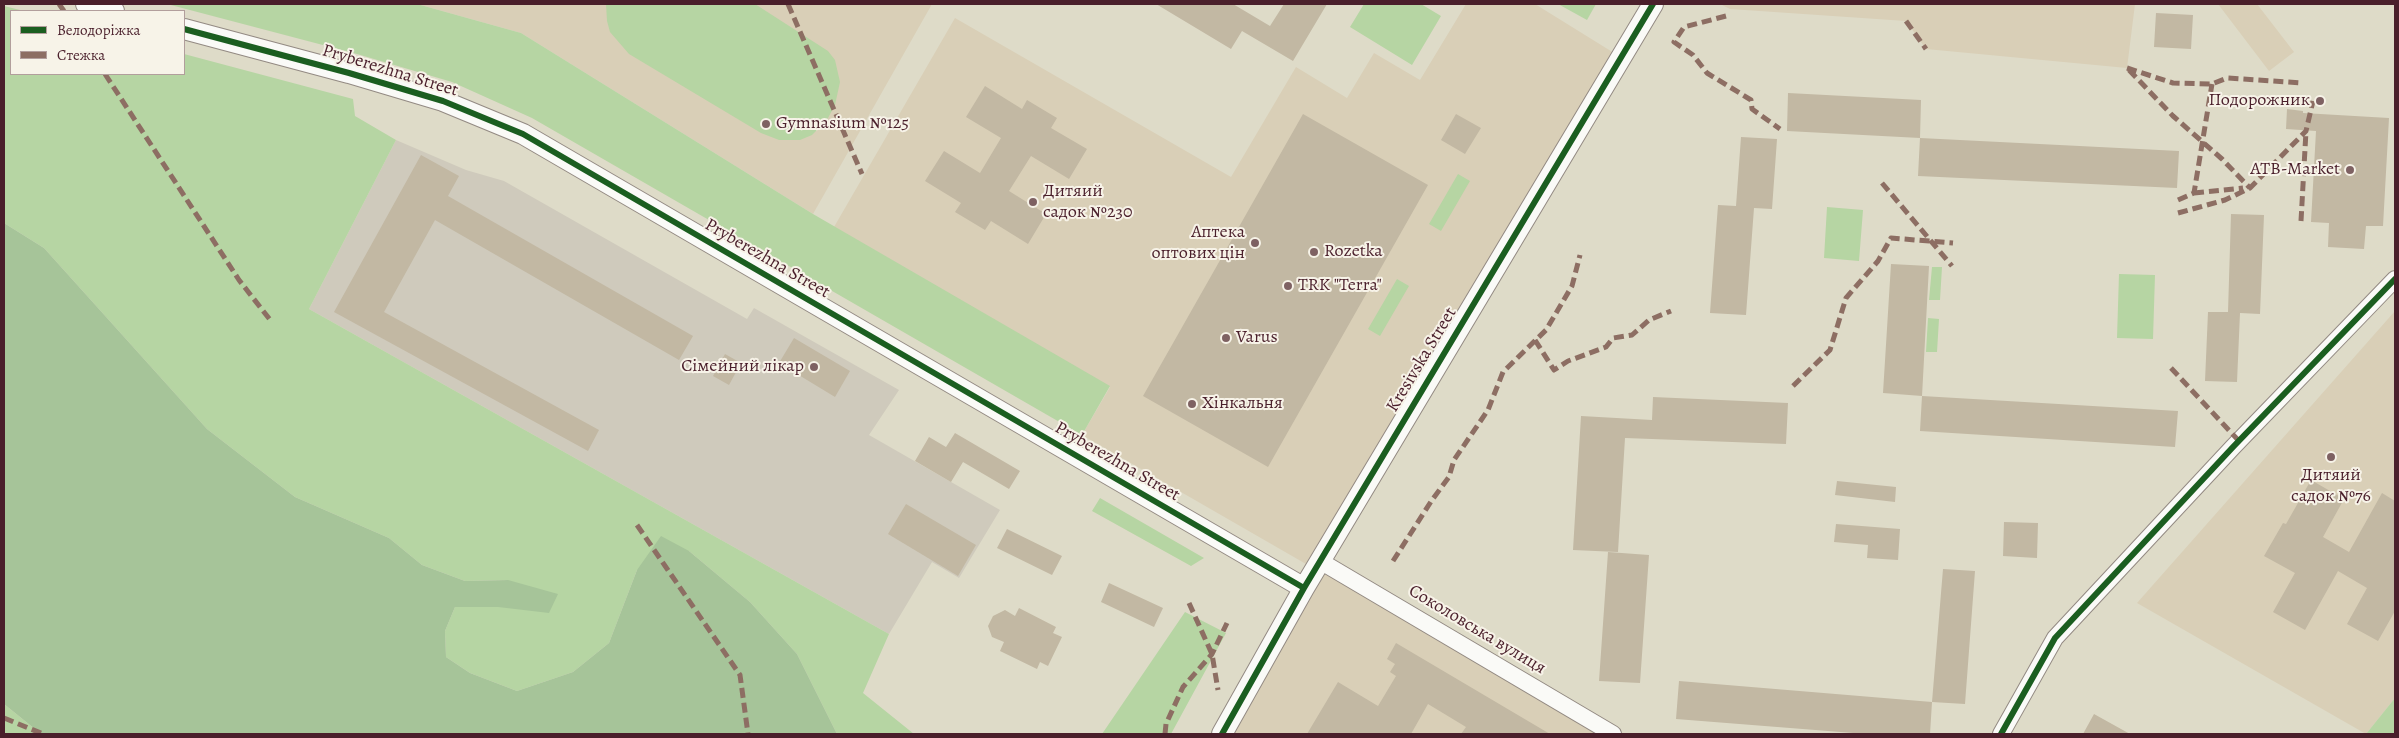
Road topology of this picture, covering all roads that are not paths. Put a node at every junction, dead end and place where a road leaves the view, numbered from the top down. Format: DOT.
graph roads {
  1 [pos="86,4"];
  2 [pos="1653,4"];
  3 [pos="110,10"];
  4 [pos="185,30"];
  5 [pos="2395,279"];
  6 [pos="1320,561"];
  7 [pos="1304,588"];
  8 [pos="1222,734"];
  9 [pos="1613,734"];
  10 [pos="2001,734"];
  1 -- 3 [label="street"];
  2 -- 6 [label="street, Kresivska Street"];
  4 -- 7 [label="street, Pryberezhna Street"];
  5 -- 10 [label="street"];
  6 -- 7 [label="street, Kresivska Street"];
  6 -- 9 [label="street, Соколовська вулиця"];
  7 -- 8 [label="street, Kresivska Street"];
}
